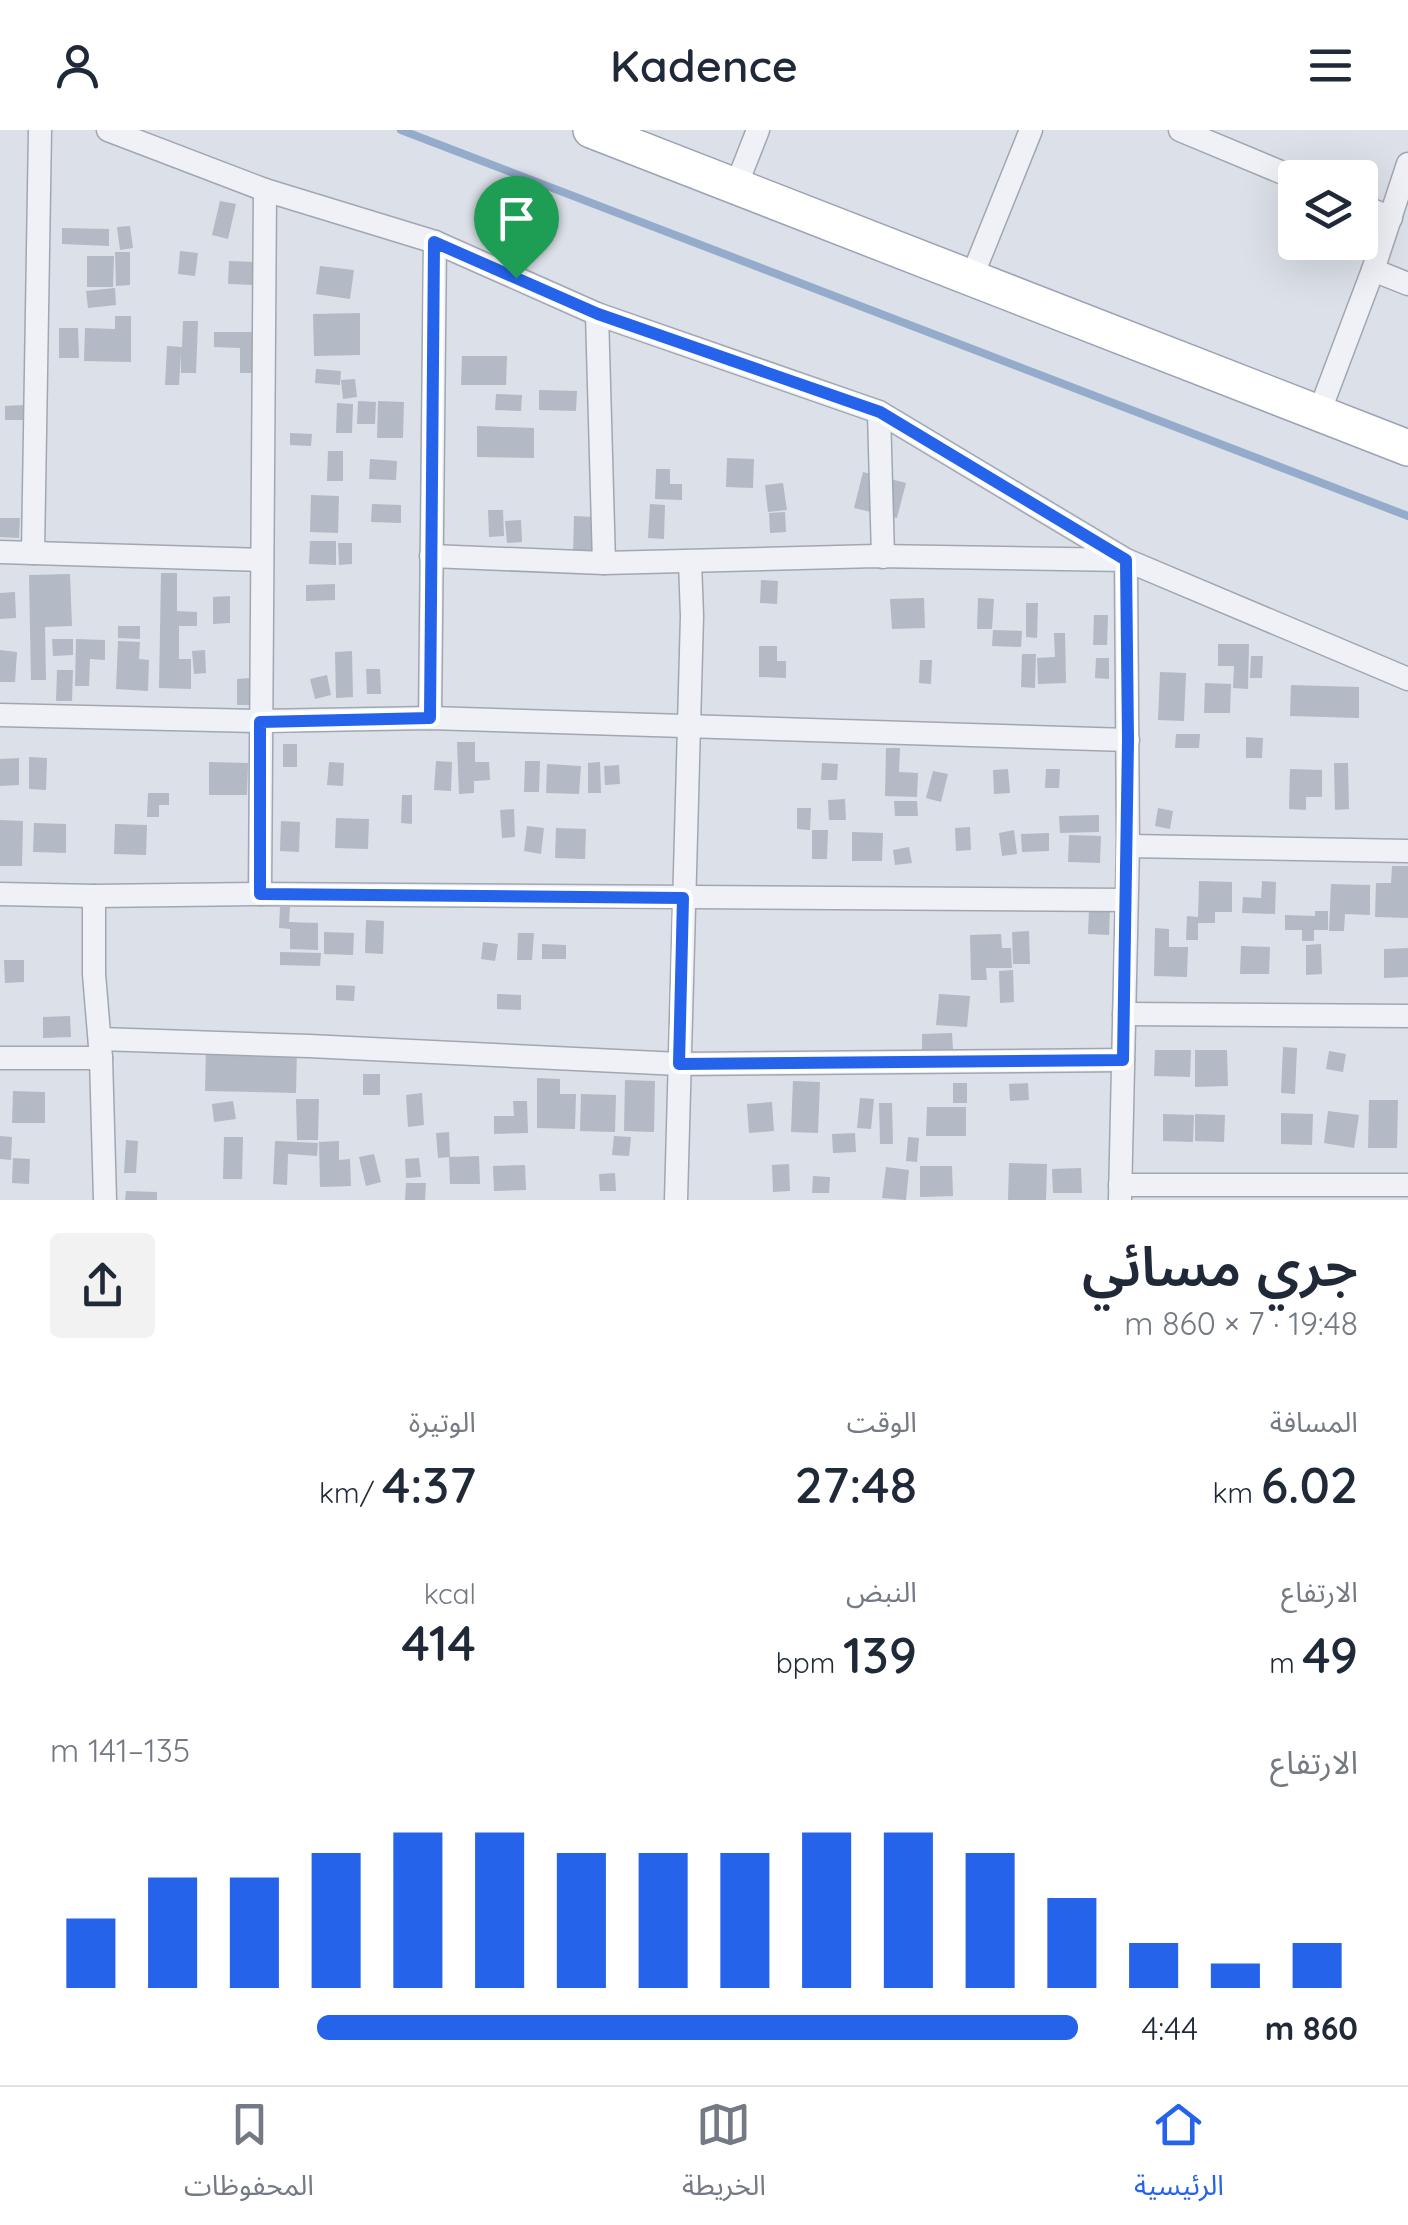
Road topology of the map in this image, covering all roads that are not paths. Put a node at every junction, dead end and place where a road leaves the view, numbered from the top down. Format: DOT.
graph roads {
  1 [pos="40,130"];
  2 [pos="108,130"];
  3 [pos="758,130"];
  4 [pos="1031,130"];
  5 [pos="1180,130"];
  6 [pos="608,133"];
  7 [pos="1408,164"];
  8 [pos="1278,171"];
  9 [pos="736,186"];
  10 [pos="265,190"];
  11 [pos="1378,213"];
  12 [pos="1390,218"];
  13 [pos="434,242"];
  14 [pos="1373,270"];
  15 [pos="972,279"];
  16 [pos="1408,284"];
  17 [pos="598,314"];
  18 [pos="880,412"];
  19 [pos="1319,413"];
  20 [pos="1408,448"];
  21 [pos="0,552"];
  22 [pos="32,554"];
  23 [pos="431,556"];
  24 [pos="882,557"];
  25 [pos="262,560"];
  26 [pos="1126,560"];
  27 [pos="690,562"];
  28 [pos="604,563"];
  29 [pos="1408,680"];
  30 [pos="0,715"];
  31 [pos="430,718"];
  32 [pos="260,722"];
  33 [pos="690,725"];
  34 [pos="1128,740"];
  35 [pos="1128,846"];
  36 [pos="1408,851"];
  37 [pos="0,894"];
  38 [pos="260,894"];
  39 [pos="94,896"];
  40 [pos="683,898"];
  41 [pos="1126,900"];
  42 [pos="1124,1014"];
  43 [pos="1408,1016"];
  44 [pos="100,1048"];
  45 [pos="0,1058"];
  46 [pos="1123,1060"];
  47 [pos="679,1064"];
  48 [pos="1408,1185"];
  49 [pos="1120,1192"];
  50 [pos="106,1200"];
  51 [pos="676,1200"];
  1 -- 22 [label="street"];
  2 -- 10 [label="street"];
  3 -- 9 [label="street"];
  4 -- 15 [label="street"];
  5 -- 8 [label="street"];
  6 -- 9 [label="main road"];
  7 -- 12 [label="street"];
  9 -- 15 [label="main road"];
  10 -- 13 [label="street"];
  10 -- 25 [label="street"];
  11 -- 12 [label="street"];
  12 -- 14 [label="street"];
  13 -- 17 [label="street"];
  13 -- 23 [label="street"];
  14 -- 16 [label="street"];
  14 -- 19 [label="street"];
  15 -- 19 [label="main road"];
  17 -- 18 [label="street"];
  17 -- 28 [label="street"];
  18 -- 24 [label="street"];
  18 -- 26 [label="street"];
  19 -- 20 [label="main road"];
  21 -- 22 [label="street"];
  22 -- 25 [label="street"];
  23 -- 28 [label="street"];
  23 -- 31 [label="street"];
  24 -- 26 [label="street"];
  24 -- 27 [label="street"];
  25 -- 32 [label="street"];
  26 -- 29 [label="street"];
  26 -- 34 [label="street"];
  27 -- 28 [label="street"];
  27 -- 33 [label="street"];
  30 -- 32 [label="street"];
  31 -- 32 [label="street"];
  31 -- 33 [label="street"];
  32 -- 38 [label="street"];
  33 -- 34 [label="street"];
  33 -- 40 [label="street"];
  34 -- 35 [label="street"];
  35 -- 36 [label="street"];
  35 -- 41 [label="street"];
  37 -- 39 [label="street"];
  38 -- 39 [label="street"];
  38 -- 40 [label="street"];
  39 -- 44 [label="street"];
  40 -- 41 [label="street"];
  40 -- 47 [label="street"];
  41 -- 42 [label="street"];
  42 -- 43 [label="street"];
  42 -- 46 [label="street"];
  44 -- 45 [label="street"];
  44 -- 47 [label="street"];
  44 -- 50 [label="street"];
  46 -- 47 [label="street"];
  46 -- 49 [label="street"];
  47 -- 51 [label="street"];
  48 -- 49 [label="street"];
}
